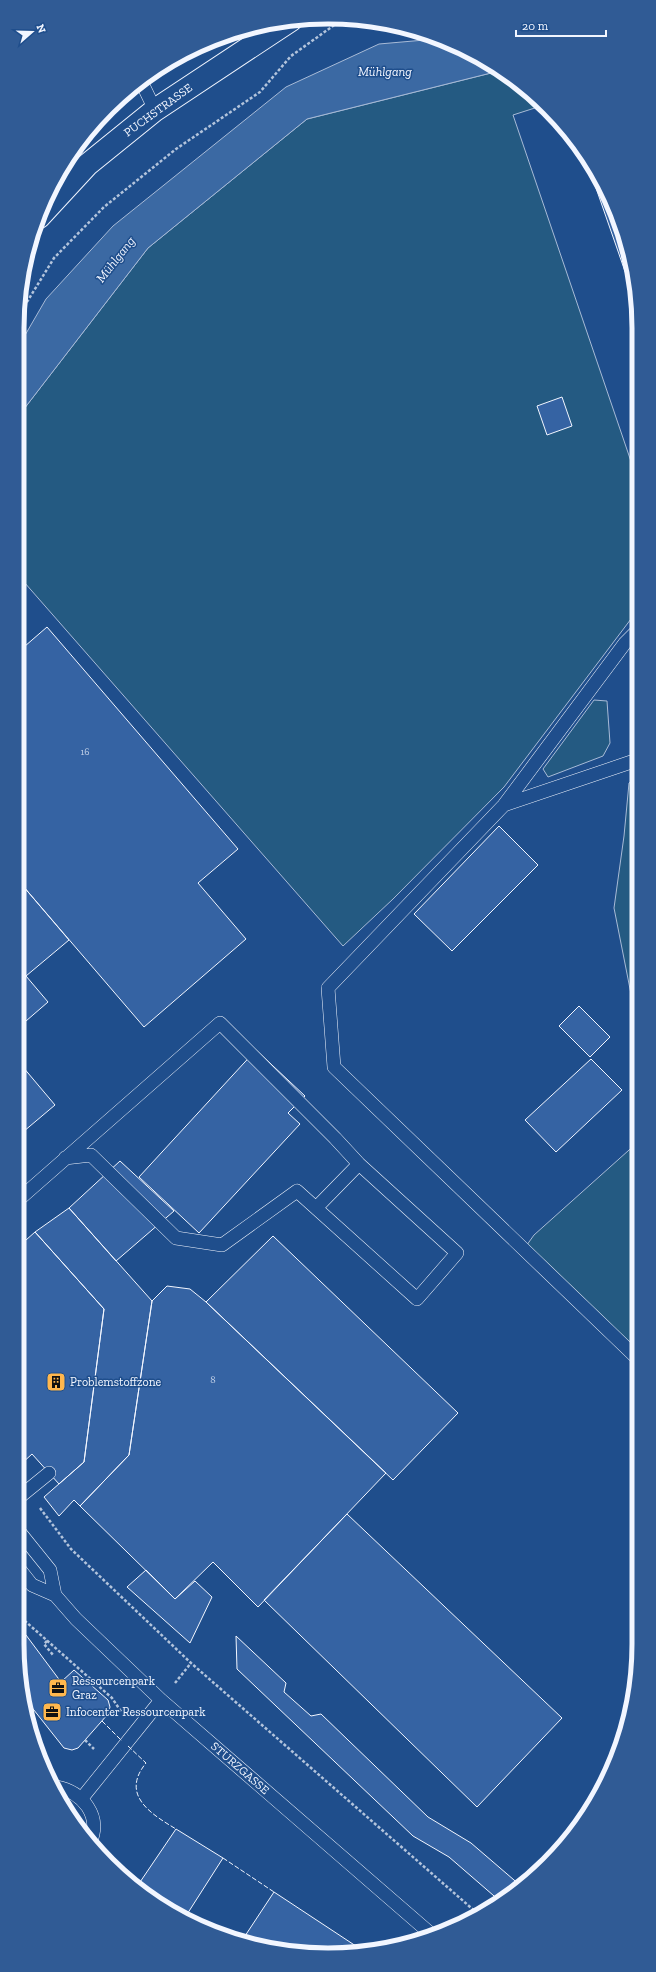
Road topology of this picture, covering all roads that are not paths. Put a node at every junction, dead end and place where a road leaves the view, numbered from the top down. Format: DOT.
graph roads {
  1 [pos="278,29"];
  2 [pos="144,87"];
  3 [pos="155,110"];
  4 [pos="50,205"];
  5 [pos="632,636"];
  6 [pos="632,762"];
  7 [pos="504,805"];
  8 [pos="65,1158"];
  9 [pos="359,1164"];
  10 [pos="24,1194"];
  11 [pos="316,1208"];
  12 [pos="632,1353"];
  13 [pos="49,1473"];
  14 [pos="24,1493"];
  15 [pos="24,1538"];
  16 [pos="24,1575"];
  17 [pos="55,1594"];
  18 [pos="162,1700"];
  19 [pos="61,1788"];
  20 [pos="82,1798"];
  21 [pos="93,1837"];
  22 [pos="428,1931"];
  1 -- 3 [label="main road, PUCHSTRASSE"];
  2 -- 3 [label="lane"];
  3 -- 4 [label="main road, PUCHSTRASSE"];
  5 -- 7 [label="lane"];
  6 -- 7 [label="lane"];
  7 -- 12 [label="lane"];
  8 -- 9 [label="lane"];
  8 -- 10 [label="lane"];
  8 -- 11 [label="lane"];
  9 -- 11 [label="lane"];
  9 -- 11 [label="lane"];
  13 -- 14 [label="lane"];
  15 -- 17 [label="lane, STURZGASSE"];
  16 -- 17 [label="lane, STURZGASSE"];
  17 -- 18 [label="lane, STURZGASSE"];
  18 -- 20 [label="lane"];
  18 -- 22 [label="lane, STURZGASSE"];
  19 -- 20 [label="lane"];
  20 -- 21 [label="lane"];
}
